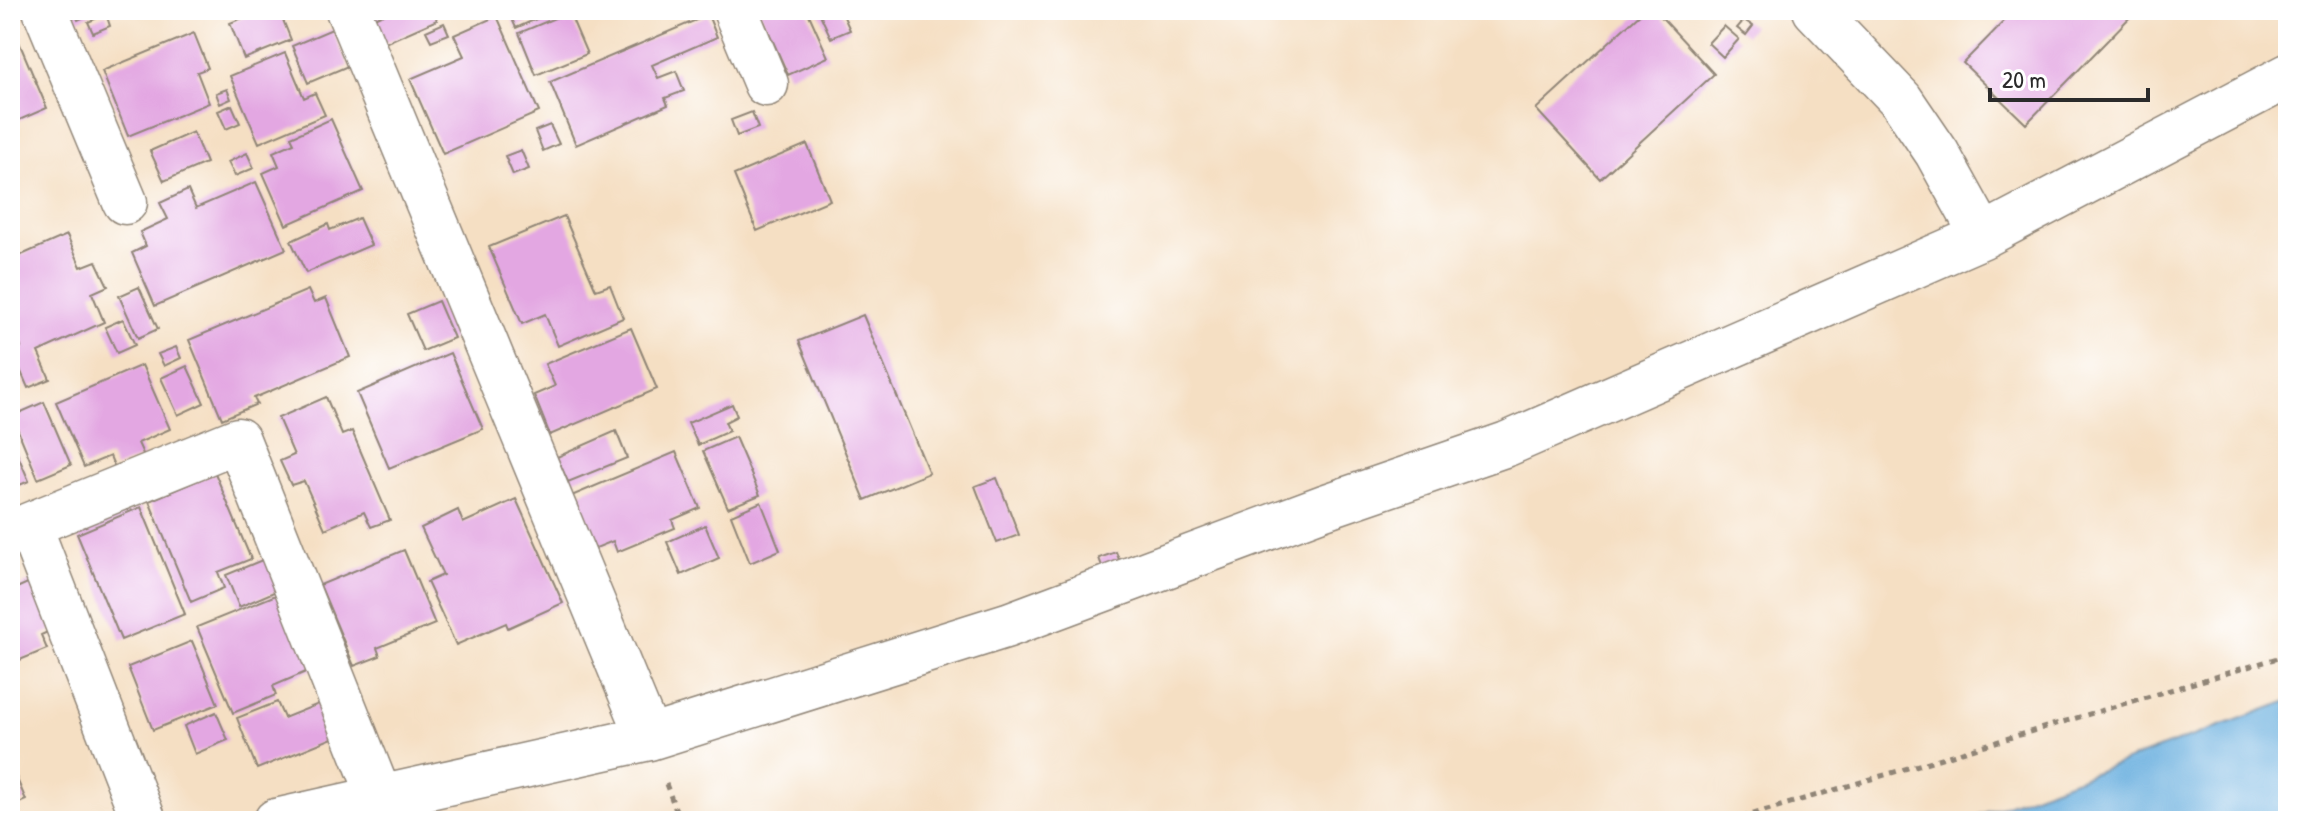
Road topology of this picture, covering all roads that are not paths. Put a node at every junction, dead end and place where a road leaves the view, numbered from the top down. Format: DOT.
graph roads {
  1 [pos="45,10"];
  2 [pos="348,10"];
  3 [pos="735,10"];
  4 [pos="1815,10"];
  5 [pos="2288,76"];
  6 [pos="766,84"];
  7 [pos="125,202"];
  8 [pos="1983,236"];
  9 [pos="649,738"];
  10 [pos="381,800"];
  11 [pos="144,821"];
  12 [pos="276,821"];
  1 -- 7 [label="street"];
  2 -- 9 [label="street"];
  3 -- 6 [label="street"];
  4 -- 8 [label="street"];
  5 -- 8 [label="street"];
  8 -- 9 [label="street"];
  9 -- 10 [label="street"];
  10 -- 11 [label="street"];
  10 -- 12 [label="street"];
}
